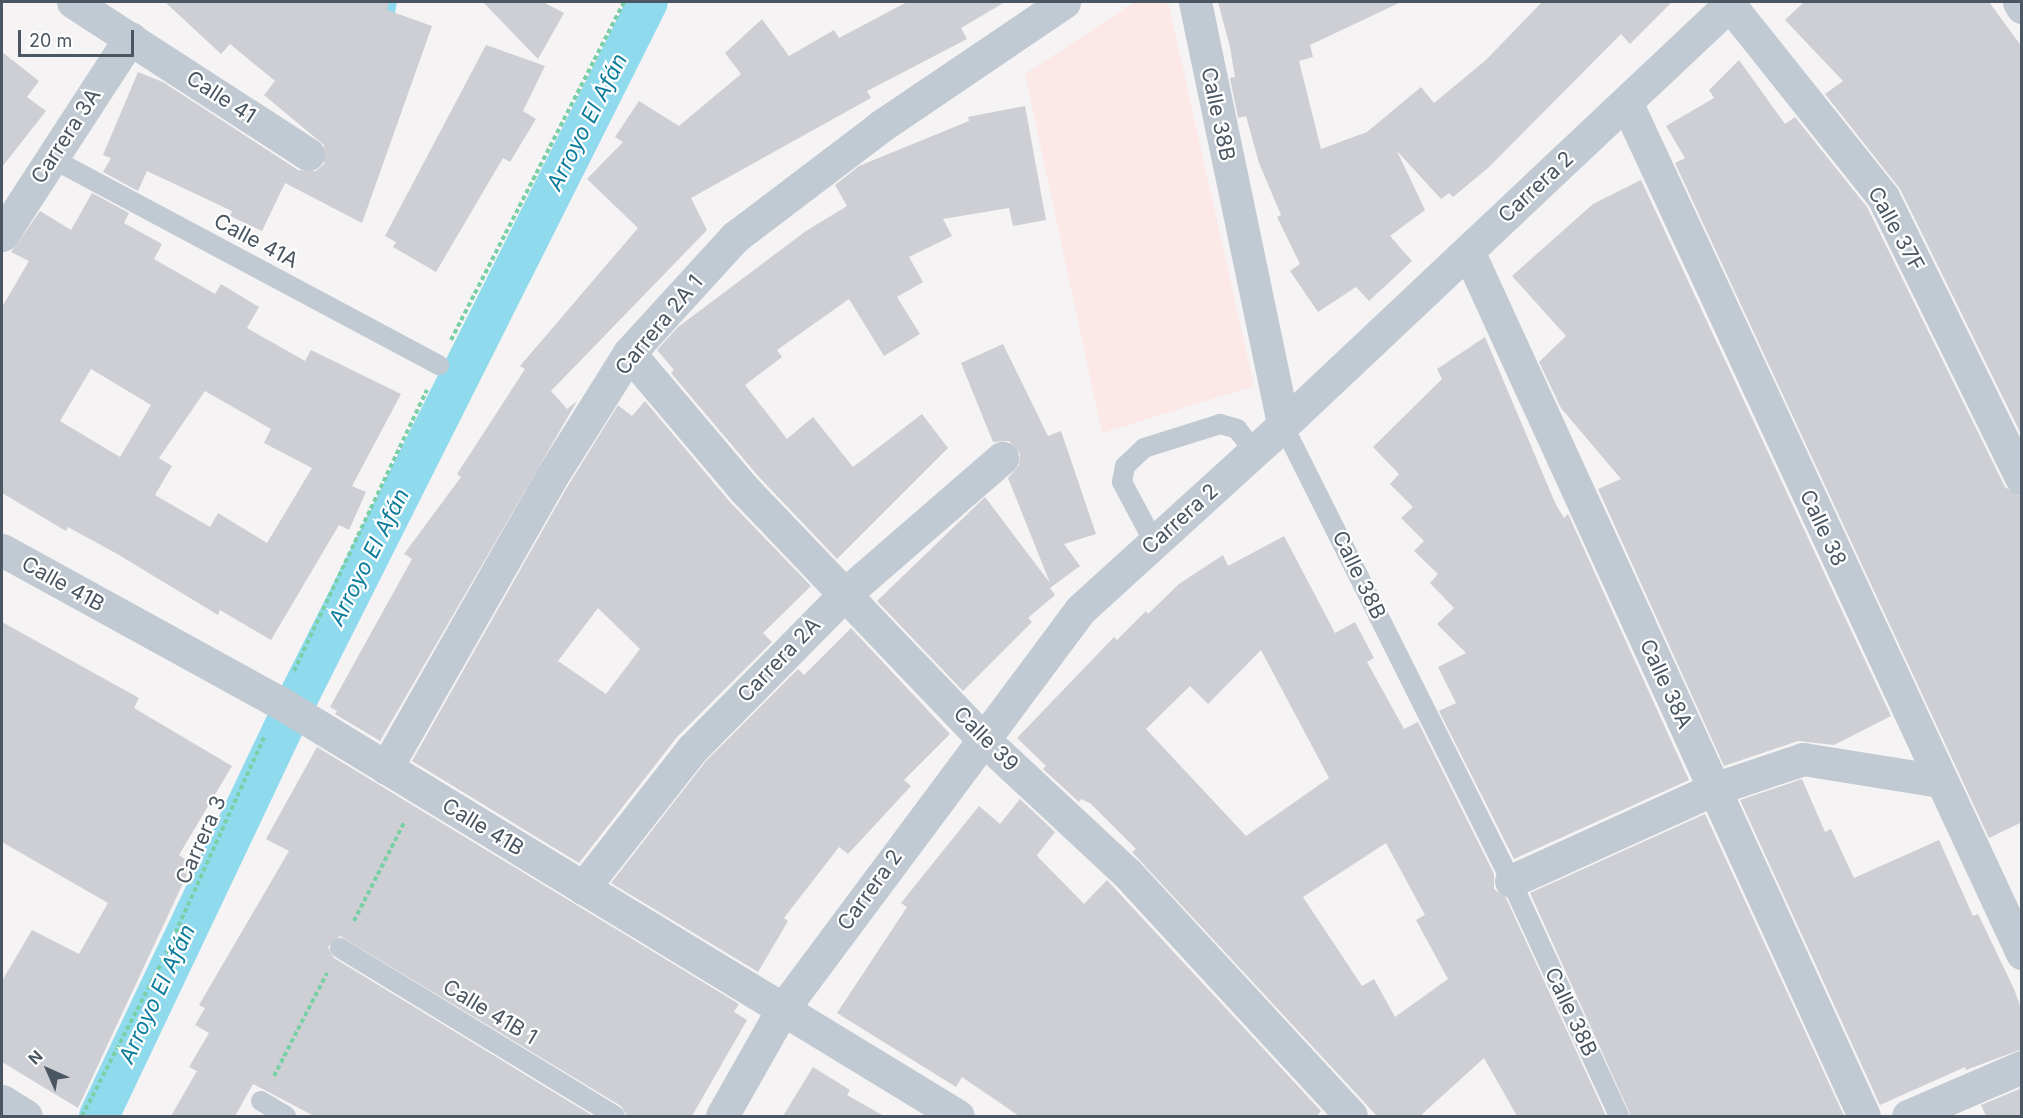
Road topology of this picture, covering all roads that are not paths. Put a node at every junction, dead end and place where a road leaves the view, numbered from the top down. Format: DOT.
graph roads {
  1 [pos="73,2"];
  2 [pos="1064,2"];
  3 [pos="1195,2"];
  4 [pos="2019,2"];
  5 [pos="1731,3"];
  6 [pos="2022,7"];
  7 [pos="130,38"];
  8 [pos="1626,102"];
  9 [pos="308,154"];
  10 [pos="51,158"];
  11 [pos="2,235"];
  12 [pos="1468,251"];
  13 [pos="629,353"];
  14 [pos="439,365"];
  15 [pos="1283,425"];
  16 [pos="1254,451"];
  17 [pos="1002,458"];
  18 [pos="2022,479"];
  19 [pos="1154,542"];
  20 [pos="2,550"];
  21 [pos="845,594"];
  22 [pos="982,738"];
  23 [pos="386,768"];
  24 [pos="1941,781"];
  25 [pos="1714,789"];
  26 [pos="1511,881"];
  27 [pos="583,888"];
  28 [pos="340,948"];
  29 [pos="2022,953"];
  30 [pos="782,1010"];
  31 [pos="2022,1067"];
  32 [pos="2,1101"];
  33 [pos="261,1101"];
  34 [pos="26,1116"];
  35 [pos="286,1116"];
  36 [pos="615,1116"];
  37 [pos="722,1116"];
  38 [pos="958,1116"];
  39 [pos="1351,1116"];
  40 [pos="1619,1116"];
  41 [pos="1864,1116"];
  42 [pos="1908,1116"];
  1 -- 7 [label="street, Calle 41"];
  2 -- 13 [label="street, Carrera 2A 1"];
  3 -- 15 [label="street, Calle 38B"];
  4 -- 6 [label="street"];
  5 -- 8 [label="street, Carrera 2"];
  5 -- 18 [label="street, Calle 37F"];
  7 -- 9 [label="street, Calle 41"];
  7 -- 10 [label="street, Carrera 3A"];
  8 -- 12 [label="street, Carrera 2"];
  8 -- 24 [label="street, Calle 38"];
  10 -- 11 [label="street, Carrera 3A"];
  10 -- 14 [label="lane, Calle 41A"];
  12 -- 15 [label="street, Carrera 2"];
  12 -- 25 [label="street, Calle 38A"];
  13 -- 21 [label="street, Calle 39"];
  13 -- 23 [label="street, Carrera 2A 1"];
  15 -- 16 [label="street, Carrera 2"];
  15 -- 26 [label="lane, Calle 38B"];
  16 -- 19 [label="street, Carrera 2"];
  16 -- 19 [label="lane"];
  17 -- 21 [label="street, Carrera 2A"];
  19 -- 22 [label="street, Carrera 2"];
  20 -- 23 [label="street, Calle 41B"];
  21 -- 22 [label="street, Calle 39"];
  21 -- 27 [label="street, Carrera 2A"];
  22 -- 30 [label="street, Carrera 2"];
  22 -- 39 [label="street, Calle 39"];
  23 -- 27 [label="street, Calle 41B"];
  24 -- 25 [label="street"];
  24 -- 29 [label="street, Calle 38"];
  25 -- 26 [label="street"];
  25 -- 41 [label="street, Calle 38A"];
  26 -- 40 [label="lane, Calle 38B"];
  27 -- 30 [label="street, Calle 41B"];
  28 -- 36 [label="lane, Calle 41B 1"];
  30 -- 37 [label="street, Carrera 2"];
  30 -- 38 [label="street, Calle 41B"];
  31 -- 42 [label="street"];
  32 -- 34 [label="street"];
  33 -- 35 [label="lane"];
}
